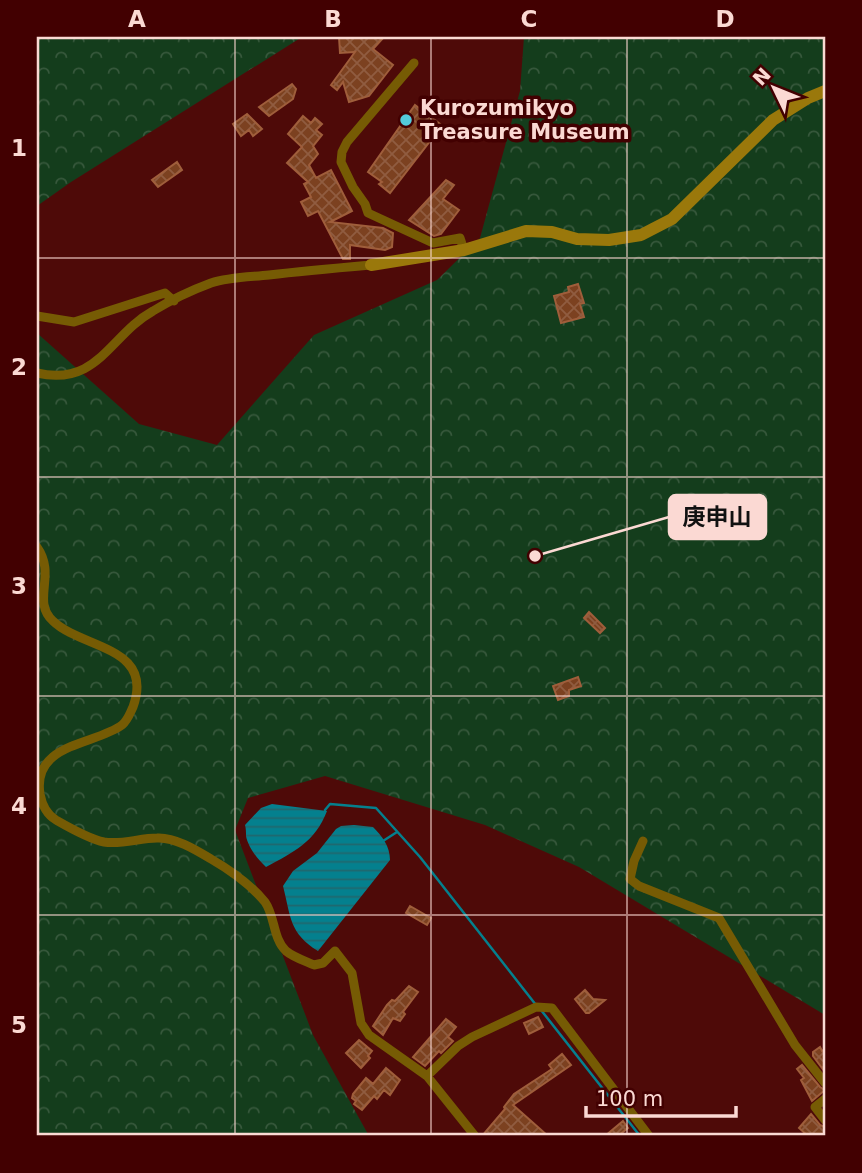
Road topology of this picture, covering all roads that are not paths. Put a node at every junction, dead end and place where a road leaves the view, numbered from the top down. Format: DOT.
graph roads {
  1 [pos="414,62"];
  2 [pos="825,91"];
  3 [pos="464,250"];
  4 [pos="371,265"];
  5 [pos="173,301"];
  6 [pos="37,316"];
  7 [pos="37,373"];
  8 [pos="37,547"];
  9 [pos="643,841"];
  10 [pos="427,1076"];
  11 [pos="825,1083"];
  12 [pos="825,1099"];
  13 [pos="825,1120"];
  14 [pos="475,1136"];
  15 [pos="649,1136"];
  1 -- 3 [label="street"];
  2 -- 3 [label="street"];
  3 -- 4 [label="street"];
  4 -- 5 [label="street"];
  5 -- 6 [label="street"];
  5 -- 7 [label="street"];
  8 -- 10 [label="street"];
  9 -- 11 [label="street"];
  10 -- 14 [label="street"];
  10 -- 15 [label="street"];
  12 -- 13 [label="street"];
}
